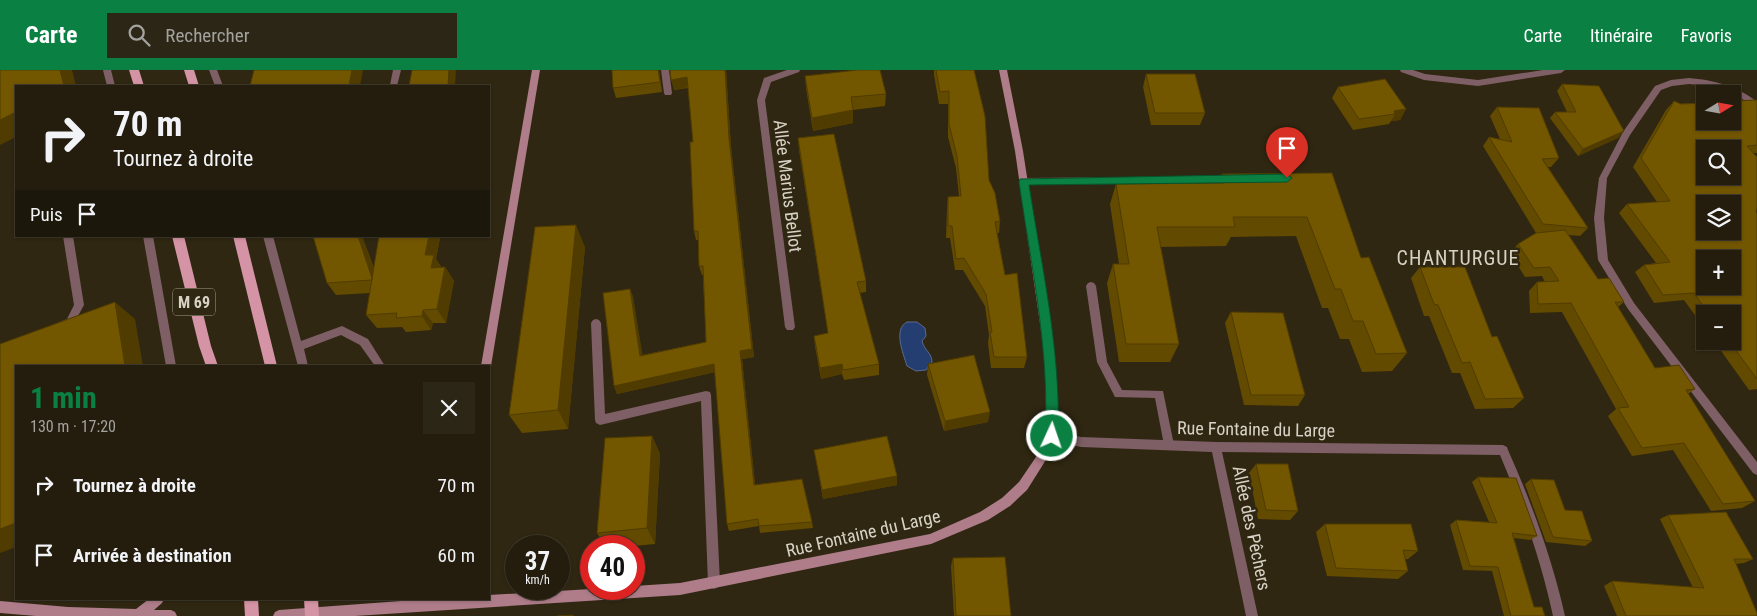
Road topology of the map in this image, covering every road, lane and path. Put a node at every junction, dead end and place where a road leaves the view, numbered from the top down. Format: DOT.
graph roads {
  1 [pos="107,70"];
  2 [pos="134,70"];
  3 [pos="189,70"];
  4 [pos="213,70"];
  5 [pos="397,70"];
  6 [pos="536,70"];
  7 [pos="665,70"];
  8 [pos="796,70"];
  9 [pos="1003,70"];
  10 [pos="1404,70"];
  11 [pos="1561,70"];
  12 [pos="111,85"];
  13 [pos="139,85"];
  14 [pos="194,85"];
  15 [pos="219,85"];
  16 [pos="394,85"];
  17 [pos="668,93"];
  18 [pos="1757,107"];
  19 [pos="1248,178"];
  20 [pos="1024,182"];
  21 [pos="68,237"];
  22 [pos="148,237"];
  23 [pos="178,237"];
  24 [pos="239,237"];
  25 [pos="268,237"];
  26 [pos="1091,286"];
  27 [pos="596,323"];
  28 [pos="790,327"];
  29 [pos="53,328"];
  30 [pos="298,348"];
  31 [pos="171,365"];
  32 [pos="212,365"];
  33 [pos="271,365"];
  34 [pos="303,365"];
  35 [pos="379,365"];
  36 [pos="486,365"];
  37 [pos="1052,436"];
  38 [pos="1169,445"];
  39 [pos="1216,446"];
  40 [pos="1757,470"];
  41 [pos="714,583"];
  42 [pos="490,599"];
  43 [pos="157,600"];
  44 [pos="251,600"];
  45 [pos="467,600"];
  46 [pos="448,601"];
  47 [pos="0,607"];
  48 [pos="312,609"];
  49 [pos="67,615"];
  50 [pos="138,615"];
  51 [pos="171,616"];
  52 [pos="252,616"];
  53 [pos="279,616"];
  54 [pos="1252,616"];
  55 [pos="1559,616"];
  1 -- 12 [label="street"];
  2 -- 13 [label="main road"];
  3 -- 14 [label="main road"];
  4 -- 15 [label="street"];
  5 -- 16 [label="street"];
  6 -- 36 [label="street"];
  7 -- 17 [label="street"];
  8 -- 28 [label="street, Allée Marius Bellot"];
  9 -- 20 [label="street"];
  10 -- 11 [label="street"];
  18 -- 40 [label="street"];
  19 -- 20 [label="street"];
  20 -- 37 [label="street"];
  21 -- 29 [label="street"];
  22 -- 31 [label="street"];
  23 -- 32 [label="main road, M 69"];
  24 -- 33 [label="main road"];
  25 -- 30 [label="street"];
  26 -- 38 [label="street"];
  27 -- 41 [label="street"];
  30 -- 34 [label="street"];
  30 -- 35 [label="street"];
  37 -- 38 [label="street, Rue Fontaine du Large"];
  37 -- 41 [label="street, Rue Fontaine du Large"];
  38 -- 39 [label="street, Rue Fontaine du Large"];
  39 -- 54 [label="street, Allée des Pêchers"];
  39 -- 55 [label="street, Rue Fontaine du Large"];
  41 -- 42 [label="street, Rue Fontaine du Large"];
  43 -- 50 [label="street"];
  44 -- 52 [label="main road"];
  45 -- 46 [label="street, Rue Fontaine du Large"];
  46 -- 48 [label="street, Rue Fontaine du Large"];
  47 -- 49 [label="street"];
  48 -- 53 [label="street, Rue Fontaine du Large"];
  49 -- 50 [label="street"];
  50 -- 51 [label="street"];
}
